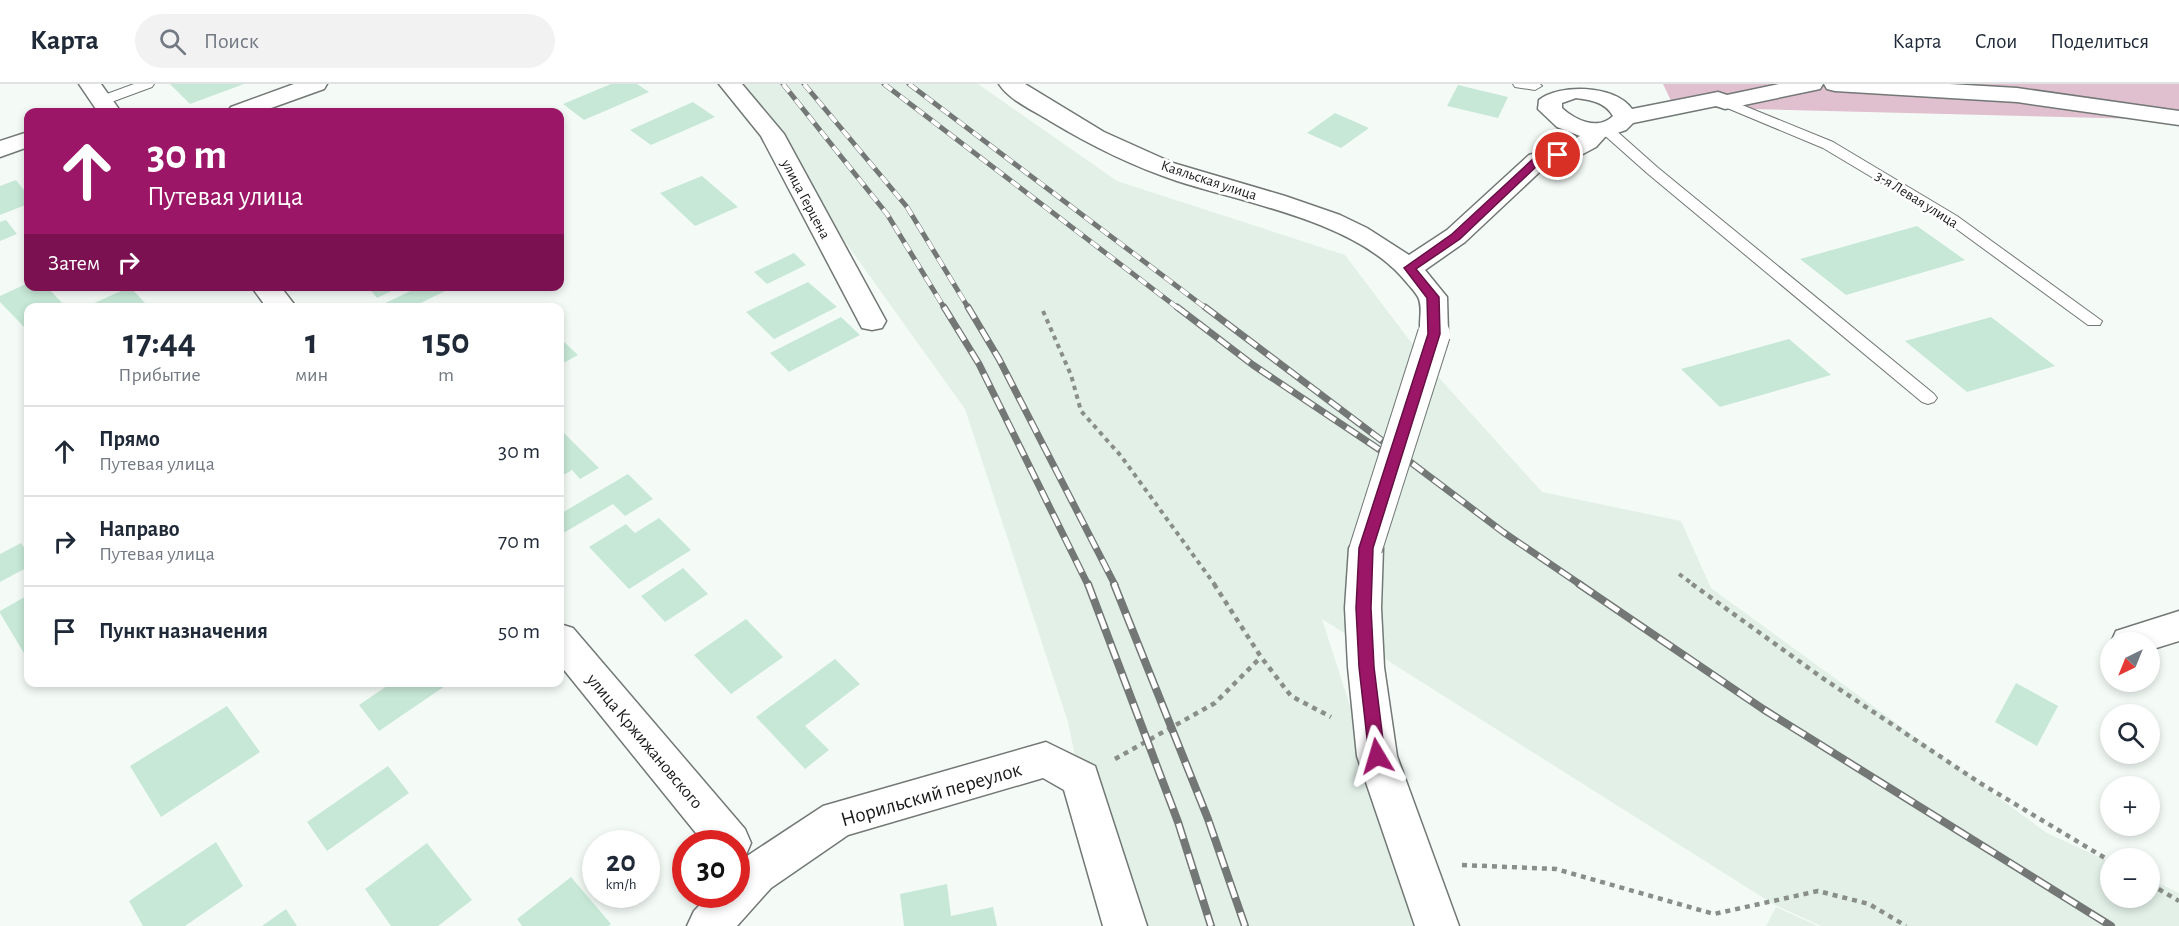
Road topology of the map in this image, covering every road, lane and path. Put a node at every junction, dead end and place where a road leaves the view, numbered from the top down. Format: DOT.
graph roads {
  1 [pos="147,84"];
  2 [pos="316,84"];
  3 [pos="730,84"];
  4 [pos="1010,84"];
  5 [pos="1812,84"];
  6 [pos="1835,84"];
  7 [pos="1540,94"];
  8 [pos="1725,102"];
  9 [pos="100,104"];
  10 [pos="250,108"];
  11 [pos="2179,118"];
  12 [pos="1610,126"];
  13 [pos="24,141"];
  14 [pos="0,150"];
  15 [pos="1538,160"];
  16 [pos="1409,268"];
  17 [pos="269,291"];
  18 [pos="279,303"];
  19 [pos="1043,311"];
  20 [pos="872,321"];
  21 [pos="2094,321"];
  22 [pos="1928,398"];
  23 [pos="1679,574"];
  24 [pos="2179,626"];
  25 [pos="2160,632"];
  26 [pos="564,644"];
  27 [pos="1261,657"];
  28 [pos="1374,731"];
  29 [pos="1081,779"];
  30 [pos="719,830"];
  31 [pos="2100,855"];
  32 [pos="750,860"];
  33 [pos="1413,863"];
  34 [pos="2160,890"];
  35 [pos="2179,901"];
  36 [pos="719,908"];
  37 [pos="709,926"];
  38 [pos="1125,926"];
  39 [pos="1437,926"];
  40 [pos="1906,926"];
  1 -- 9 [label="lane"];
  2 -- 10 [label="street"];
  3 -- 20 [label="street, улица Герцена"];
  4 -- 16 [label="street, Каяльская улица"];
  5 -- 8 [label="street, 3-я Левая улица"];
  6 -- 11 [label="street"];
  7 -- 12 [label="street"];
  7 -- 12 [label="street"];
  7 -- 15 [label="street"];
  8 -- 12 [label="street, 3-я Левая улица"];
  8 -- 21 [label="lane, 3-я Левая улица"];
  12 -- 15 [label="street"];
  12 -- 22 [label="lane"];
  13 -- 14 [label="street"];
  15 -- 16 [label="street"];
  16 -- 28 [label="street, Каяльская улица, bridge"];
  17 -- 18 [label="street"];
  19 -- 27 [label="path"];
  23 -- 31 [label="path"];
  24 -- 25 [label="street"];
  26 -- 30 [label="street, улица Кржижановского"];
  27 -- 28 [label="path"];
  27 -- 29 [label="path"];
  28 -- 33 [label="street"];
  29 -- 32 [label="street, Норильский переулок"];
  29 -- 38 [label="street"];
  33 -- 39 [label="street"];
  33 -- 40 [label="path"];
  34 -- 35 [label="path"];
  36 -- 37 [label="street, Норильский переулок"];
}
